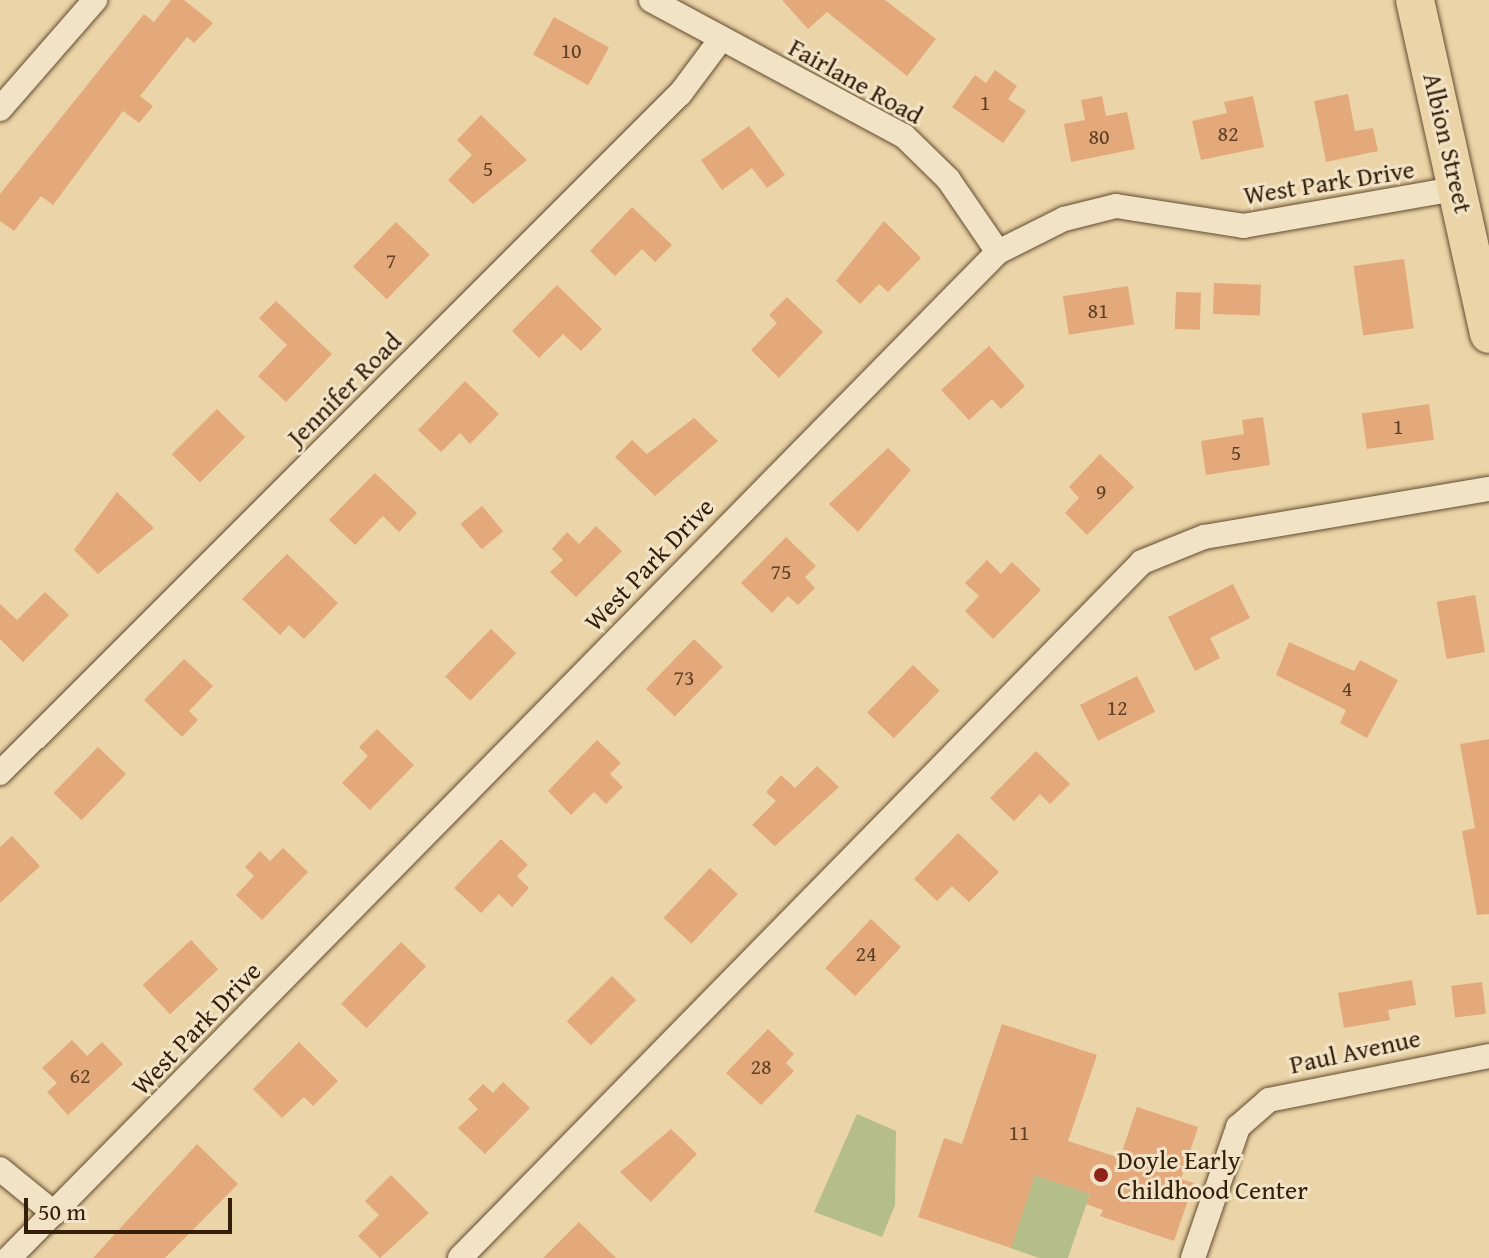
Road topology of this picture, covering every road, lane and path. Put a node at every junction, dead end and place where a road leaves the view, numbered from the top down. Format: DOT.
graph roads {
  1 [pos="95,0"];
  2 [pos="651,0"];
  3 [pos="1415,0"];
  4 [pos="721,39"];
  5 [pos="0,109"];
  6 [pos="1460,188"];
  7 [pos="998,252"];
  8 [pos="1489,334"];
  9 [pos="1489,489"];
  10 [pos="0,773"];
  11 [pos="1489,1056"];
  12 [pos="0,1169"];
  13 [pos="54,1213"];
  14 [pos="9,1258"];
  15 [pos="460,1258"];
  16 [pos="1193,1258"];
  1 -- 5 [label="street"];
  2 -- 4 [label="street, Fairlane Road"];
  3 -- 6 [label="main road, Albion Street"];
  4 -- 7 [label="street, Fairlane Road"];
  4 -- 10 [label="street, Jennifer Road"];
  6 -- 7 [label="street, West Park Drive"];
  6 -- 8 [label="main road, Albion Street"];
  7 -- 13 [label="street, West Park Drive"];
  9 -- 15 [label="street"];
  11 -- 16 [label="street, Paul Avenue"];
  12 -- 13 [label="street"];
  13 -- 14 [label="street, West Park Drive"];
}
